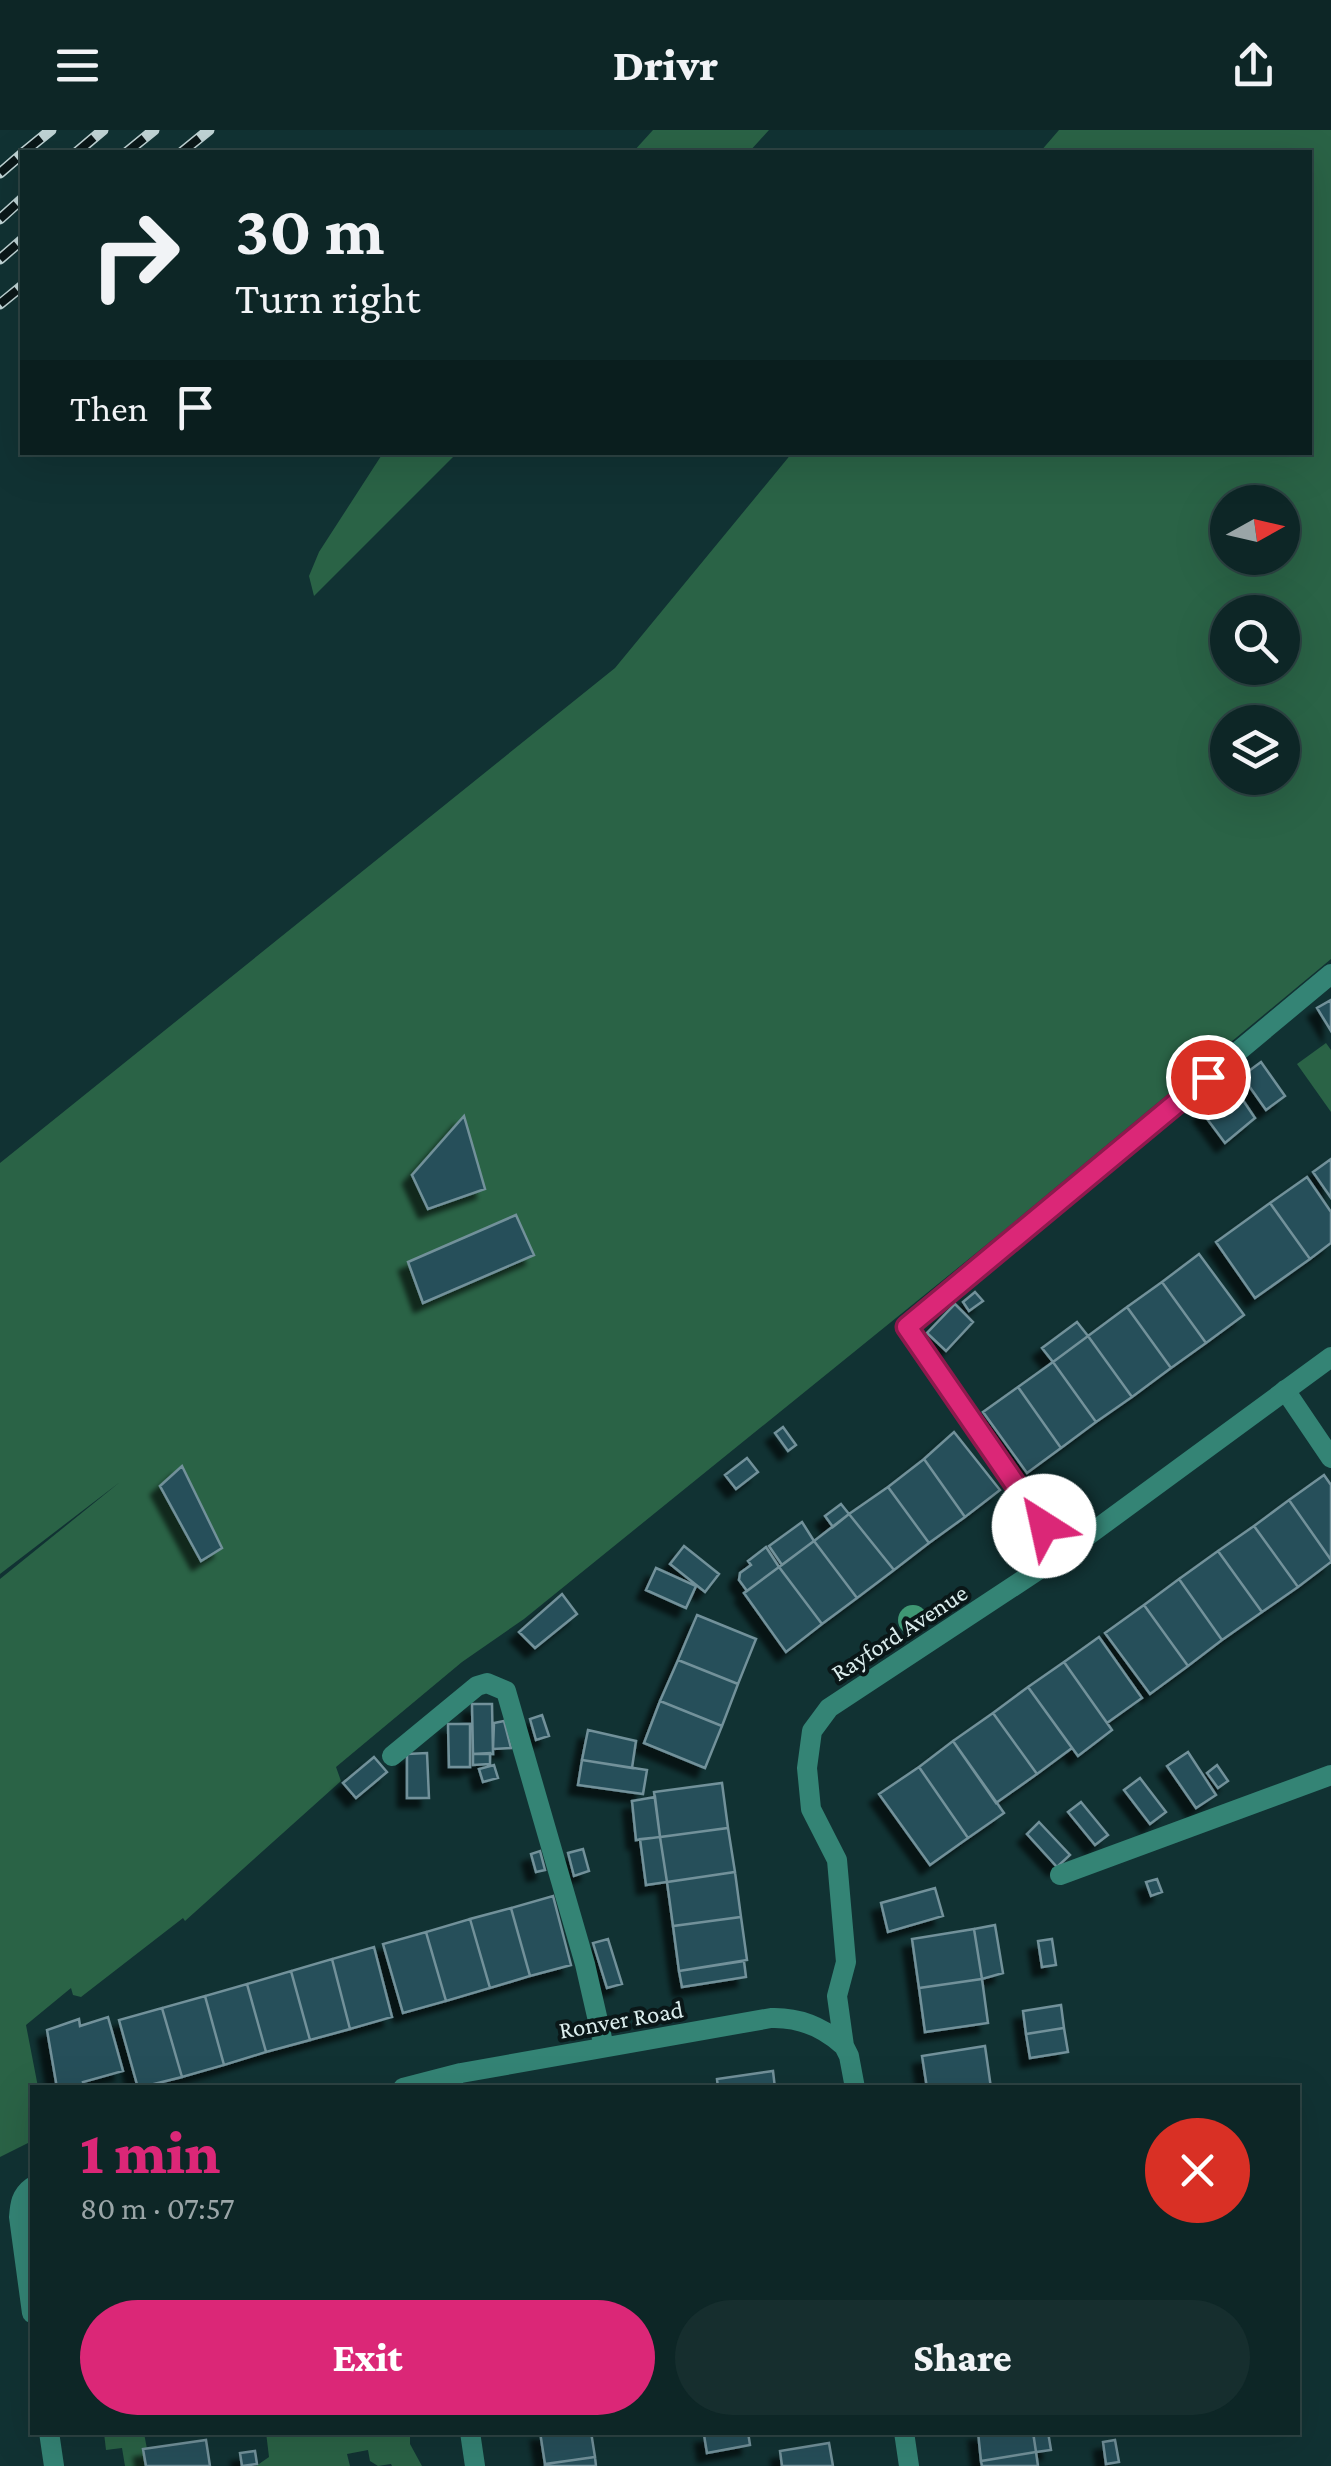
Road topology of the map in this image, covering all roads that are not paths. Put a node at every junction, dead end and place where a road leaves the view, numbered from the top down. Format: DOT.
graph roads {
  1 [pos="1331,974"];
  2 [pos="1331,1357"];
  3 [pos="1286,1390"];
  4 [pos="1331,1458"];
  5 [pos="1064,1553"];
  6 [pos="392,1756"];
  7 [pos="1331,1775"];
  8 [pos="1060,1876"];
  9 [pos="844,2046"];
  10 [pos="604,2047"];
  11 [pos="420,2085"];
  12 [pos="854,2085"];
  13 [pos="30,2189"];
  14 [pos="30,2298"];
  15 [pos="49,2435"];
  16 [pos="470,2435"];
  17 [pos="904,2435"];
  18 [pos="54,2466"];
  19 [pos="475,2466"];
  20 [pos="908,2466"];
  1 -- 5 [label="street"];
  2 -- 3 [label="street, Rayford Avenue"];
  3 -- 4 [label="street"];
  3 -- 5 [label="street, Rayford Avenue"];
  5 -- 9 [label="street, Rayford Avenue"];
  6 -- 10 [label="street"];
  7 -- 8 [label="street"];
  9 -- 10 [label="street, Ronver Road"];
  9 -- 12 [label="street, Rayford Avenue"];
  10 -- 11 [label="street, Ronver Road"];
  13 -- 14 [label="street"];
  15 -- 18 [label="street"];
  16 -- 19 [label="street"];
  17 -- 20 [label="street"];
}
